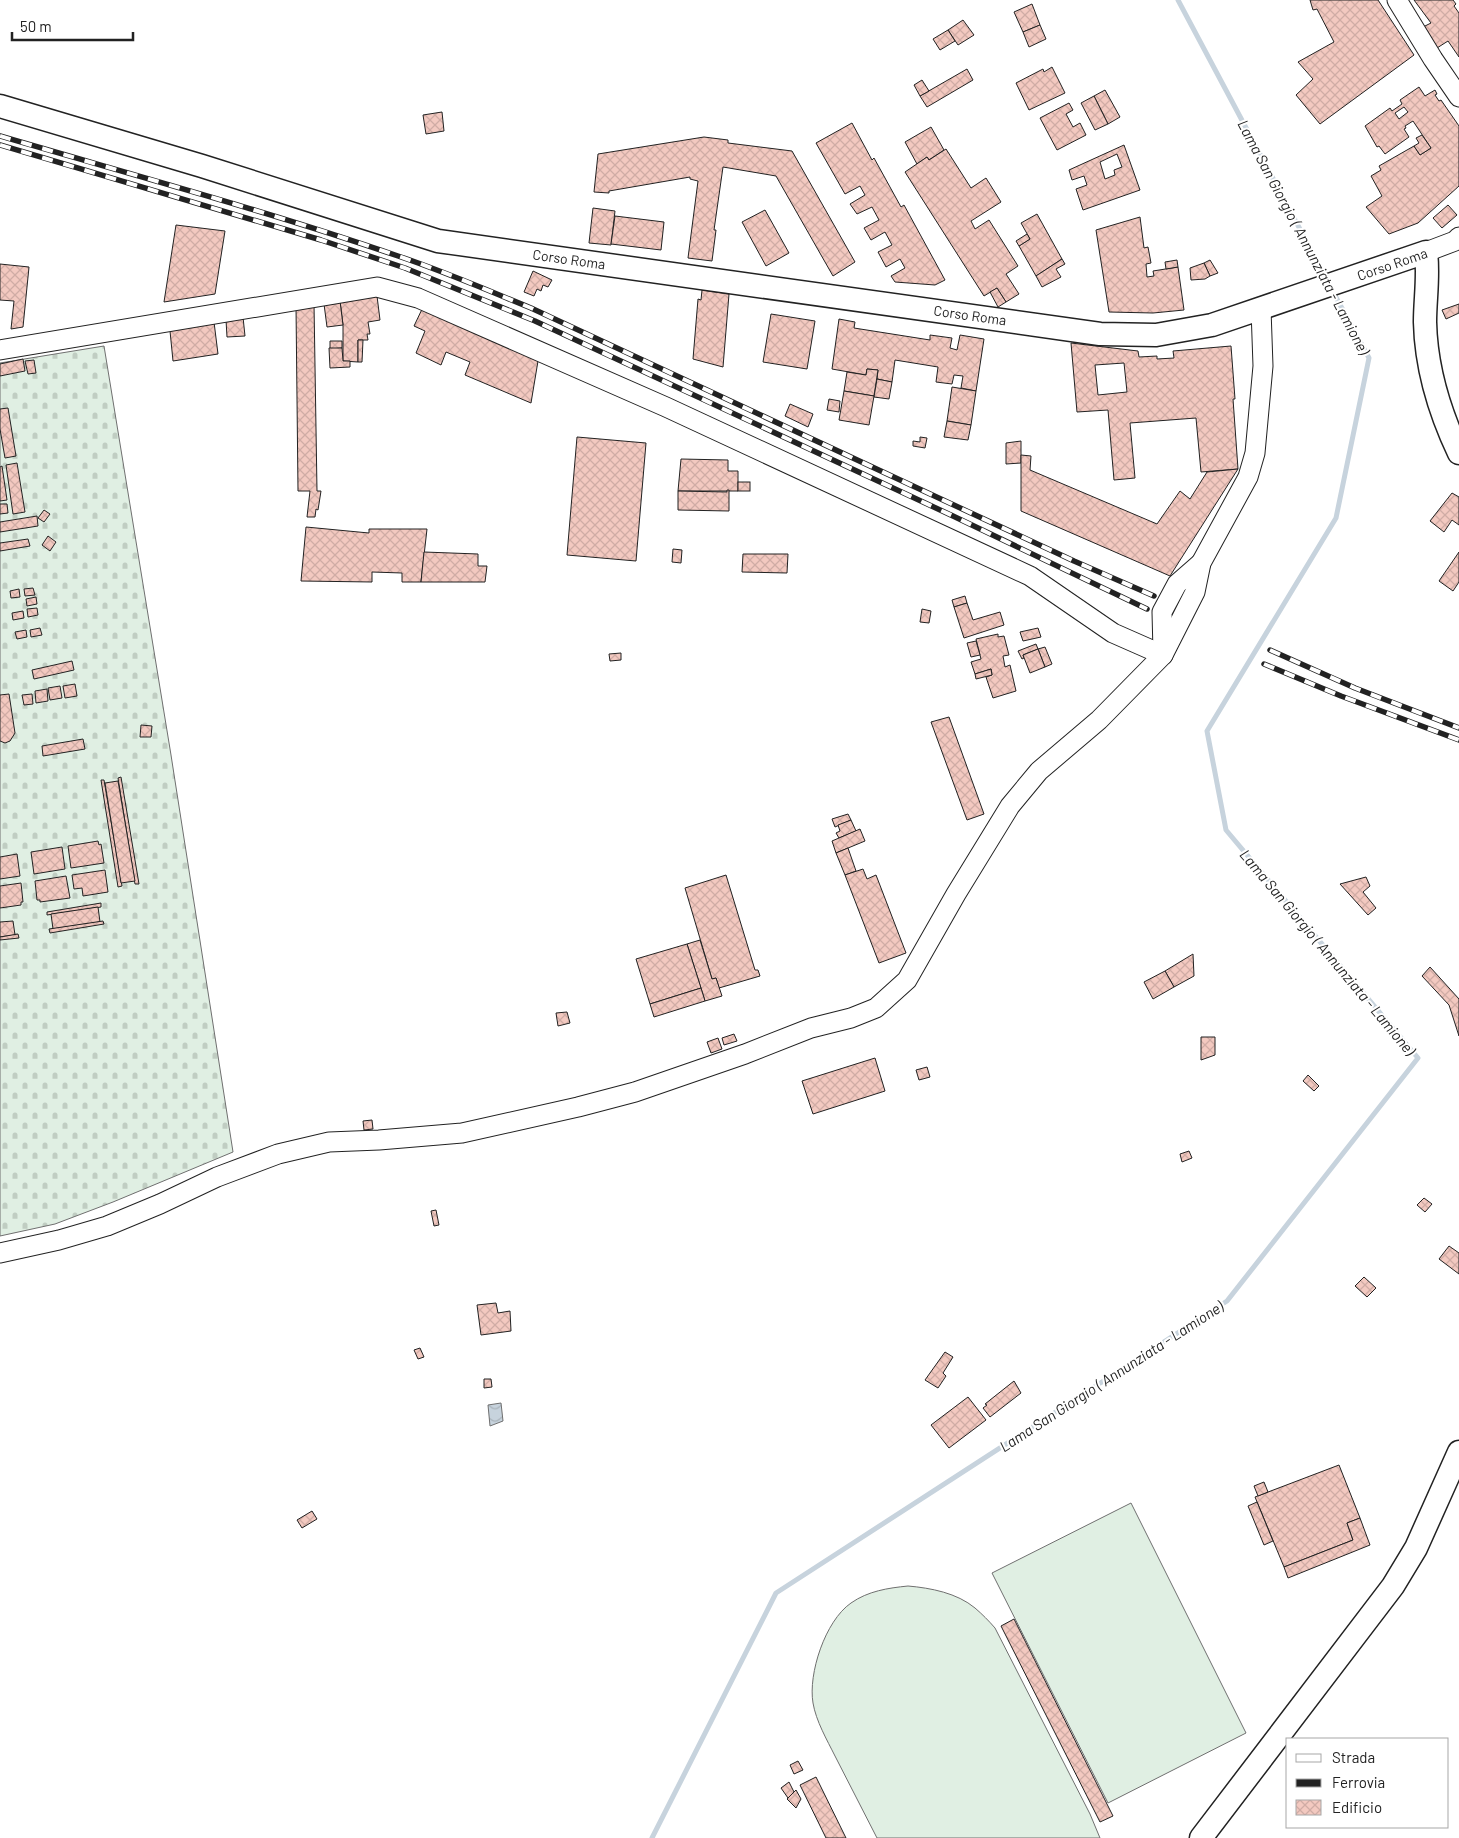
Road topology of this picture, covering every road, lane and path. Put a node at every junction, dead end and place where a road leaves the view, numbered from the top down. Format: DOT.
graph roads {
  1 [pos="1396,0"];
  2 [pos="1459,97"];
  3 [pos="0,106"];
  4 [pos="1458,241"];
  5 [pos="1426,252"];
  6 [pos="1261,309"];
  7 [pos="0,350"];
  8 [pos="1459,452"];
  9 [pos="1163,655"];
  10 [pos="0,1253"];
  11 [pos="1459,1452"];
  12 [pos="1201,1838"];
  1 -- 2 [label="street"];
  3 -- 6 [label="main road, Corso Roma"];
  4 -- 5 [label="street, Corso Roma"];
  5 -- 6 [label="main road, Corso Roma"];
  5 -- 8 [label="main road"];
  6 -- 9 [label="street"];
  7 -- 9 [label="street"];
  9 -- 10 [label="street"];
  11 -- 12 [label="main road"];
}
